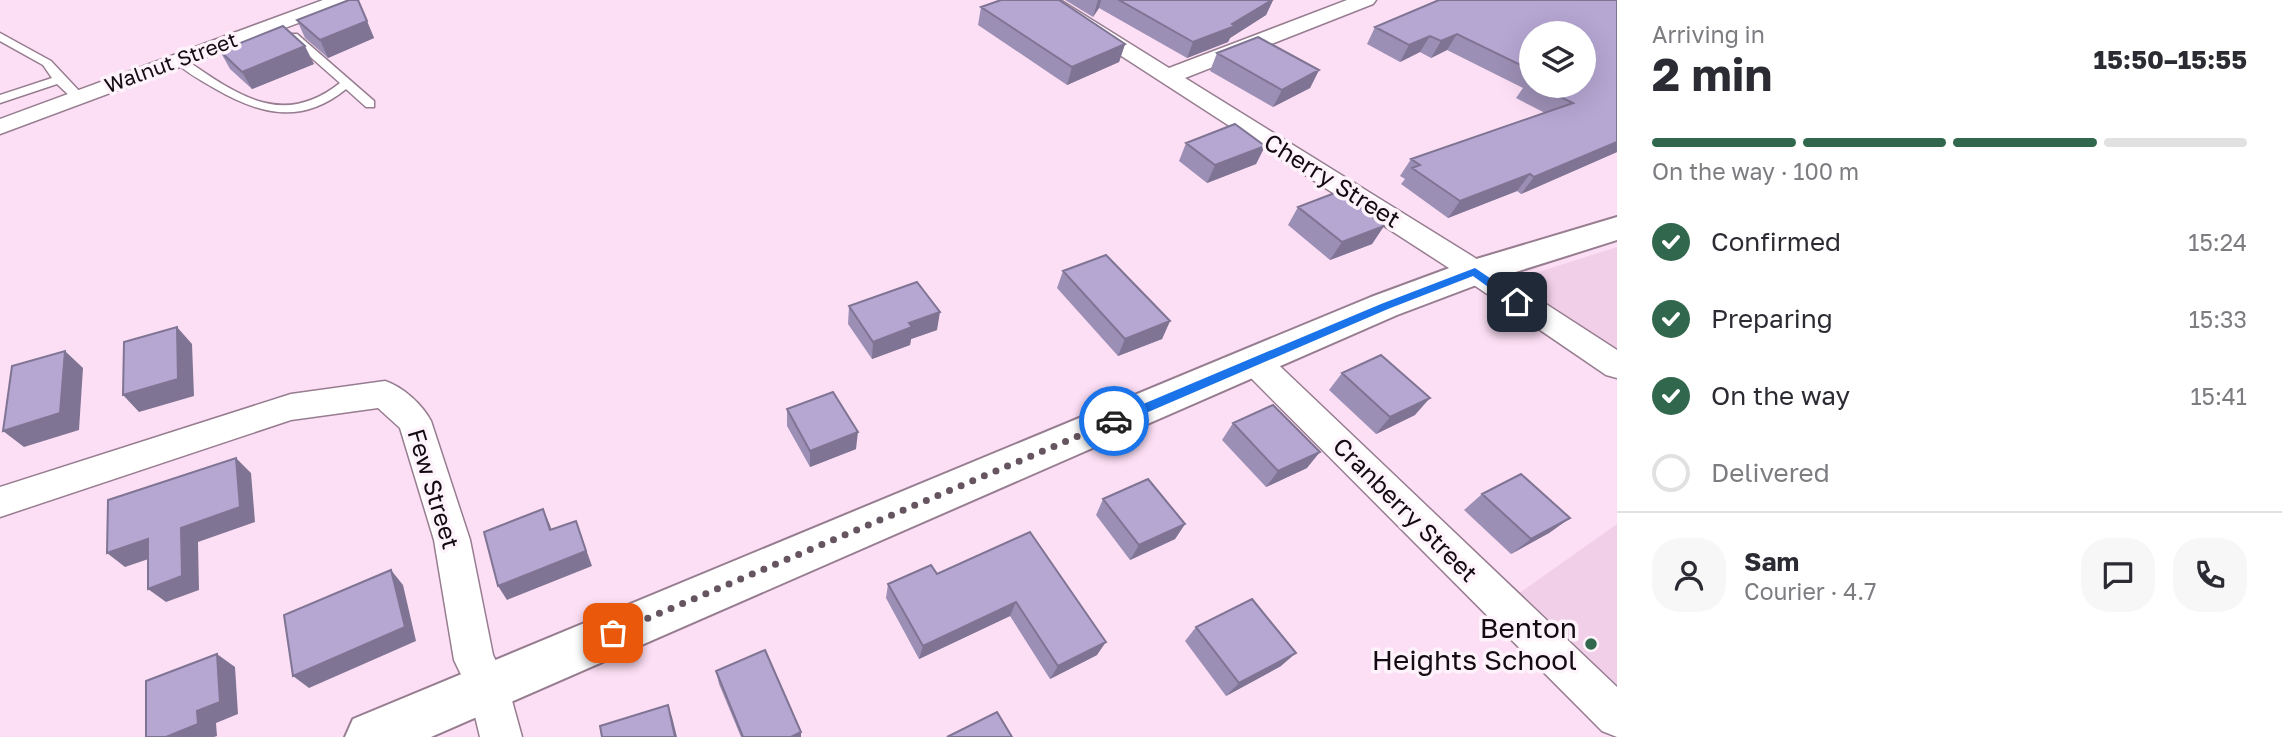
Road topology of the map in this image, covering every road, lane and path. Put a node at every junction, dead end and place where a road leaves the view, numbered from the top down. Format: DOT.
graph roads {
  1 [pos="342,0"];
  2 [pos="1045,0"];
  3 [pos="1366,0"];
  4 [pos="278,23"];
  5 [pos="0,36"];
  6 [pos="179,60"];
  7 [pos="1167,77"];
  8 [pos="59,79"];
  9 [pos="346,84"];
  10 [pos="78,97"];
  11 [pos="0,99"];
  12 [pos="370,104"];
  13 [pos="0,127"];
  14 [pos="1617,228"];
  15 [pos="1475,272"];
  16 [pos="1255,362"];
  17 [pos="1617,366"];
  18 [pos="0,502"];
  19 [pos="488,686"];
  20 [pos="1617,716"];
  21 [pos="372,737"];
  22 [pos="501,737"];
  1 -- 4 [label="street, Walnut Street"];
  2 -- 7 [label="street, Cherry Street"];
  3 -- 7 [label="street"];
  4 -- 6 [label="street, Walnut Street"];
  4 -- 9 [label="lane"];
  5 -- 8 [label="lane"];
  6 -- 9 [label="lane"];
  6 -- 10 [label="street, Walnut Street"];
  7 -- 15 [label="street, Cherry Street"];
  8 -- 10 [label="lane"];
  8 -- 11 [label="lane"];
  9 -- 12 [label="lane"];
  10 -- 13 [label="street, Walnut Street"];
  14 -- 15 [label="street"];
  15 -- 16 [label="street"];
  15 -- 17 [label="street, Cherry Street"];
  16 -- 19 [label="street"];
  16 -- 20 [label="street, Cranberry Street"];
  18 -- 19 [label="street, Few Street"];
  19 -- 21 [label="street"];
  19 -- 22 [label="street, Few Street"];
}
